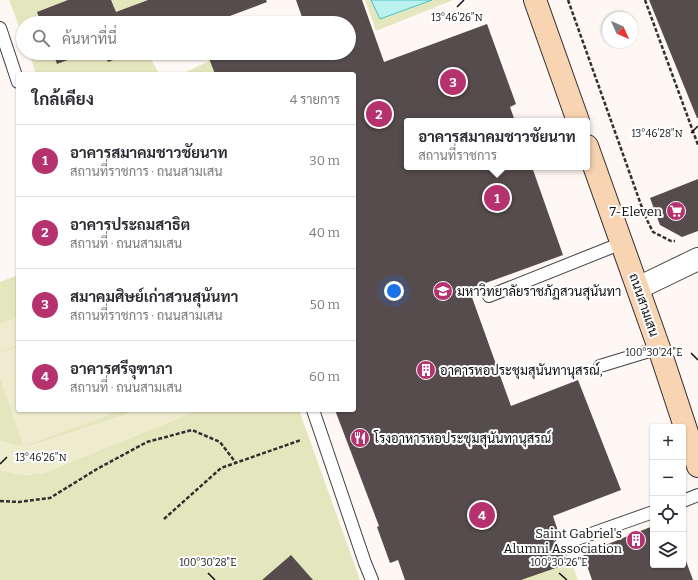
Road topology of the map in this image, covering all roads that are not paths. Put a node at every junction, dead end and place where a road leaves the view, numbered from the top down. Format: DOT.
graph roads {
  1 [pos="535,0"];
  2 [pos="0,28"];
  3 [pos="16,76"];
  4 [pos="577,118"];
  5 [pos="590,154"];
  6 [pos="622,244"];
  7 [pos="698,259"];
  8 [pos="638,288"];
  9 [pos="489,296"];
  10 [pos="659,348"];
  11 [pos="600,366"];
  12 [pos="314,412"];
  13 [pos="698,466"];
  14 [pos="698,495"];
  15 [pos="686,500"];
  16 [pos="650,513"];
  17 [pos="560,545"];
  18 [pos="372,580"];
  1 -- 4 [label="main road"];
  2 -- 3 [label="lane"];
  5 -- 6 [label="main road, ถนนสามเสน"];
  6 -- 8 [label="main road, ถนนสามเสน"];
  6 -- 9 [label="lane"];
  7 -- 8 [label="street"];
  8 -- 10 [label="main road, ถนนสามเสน"];
  10 -- 11 [label="lane"];
  10 -- 13 [label="main road, ถนนสามเสน"];
  12 -- 18 [label="lane"];
  14 -- 15 [label="lane"];
  16 -- 17 [label="lane"];
}
